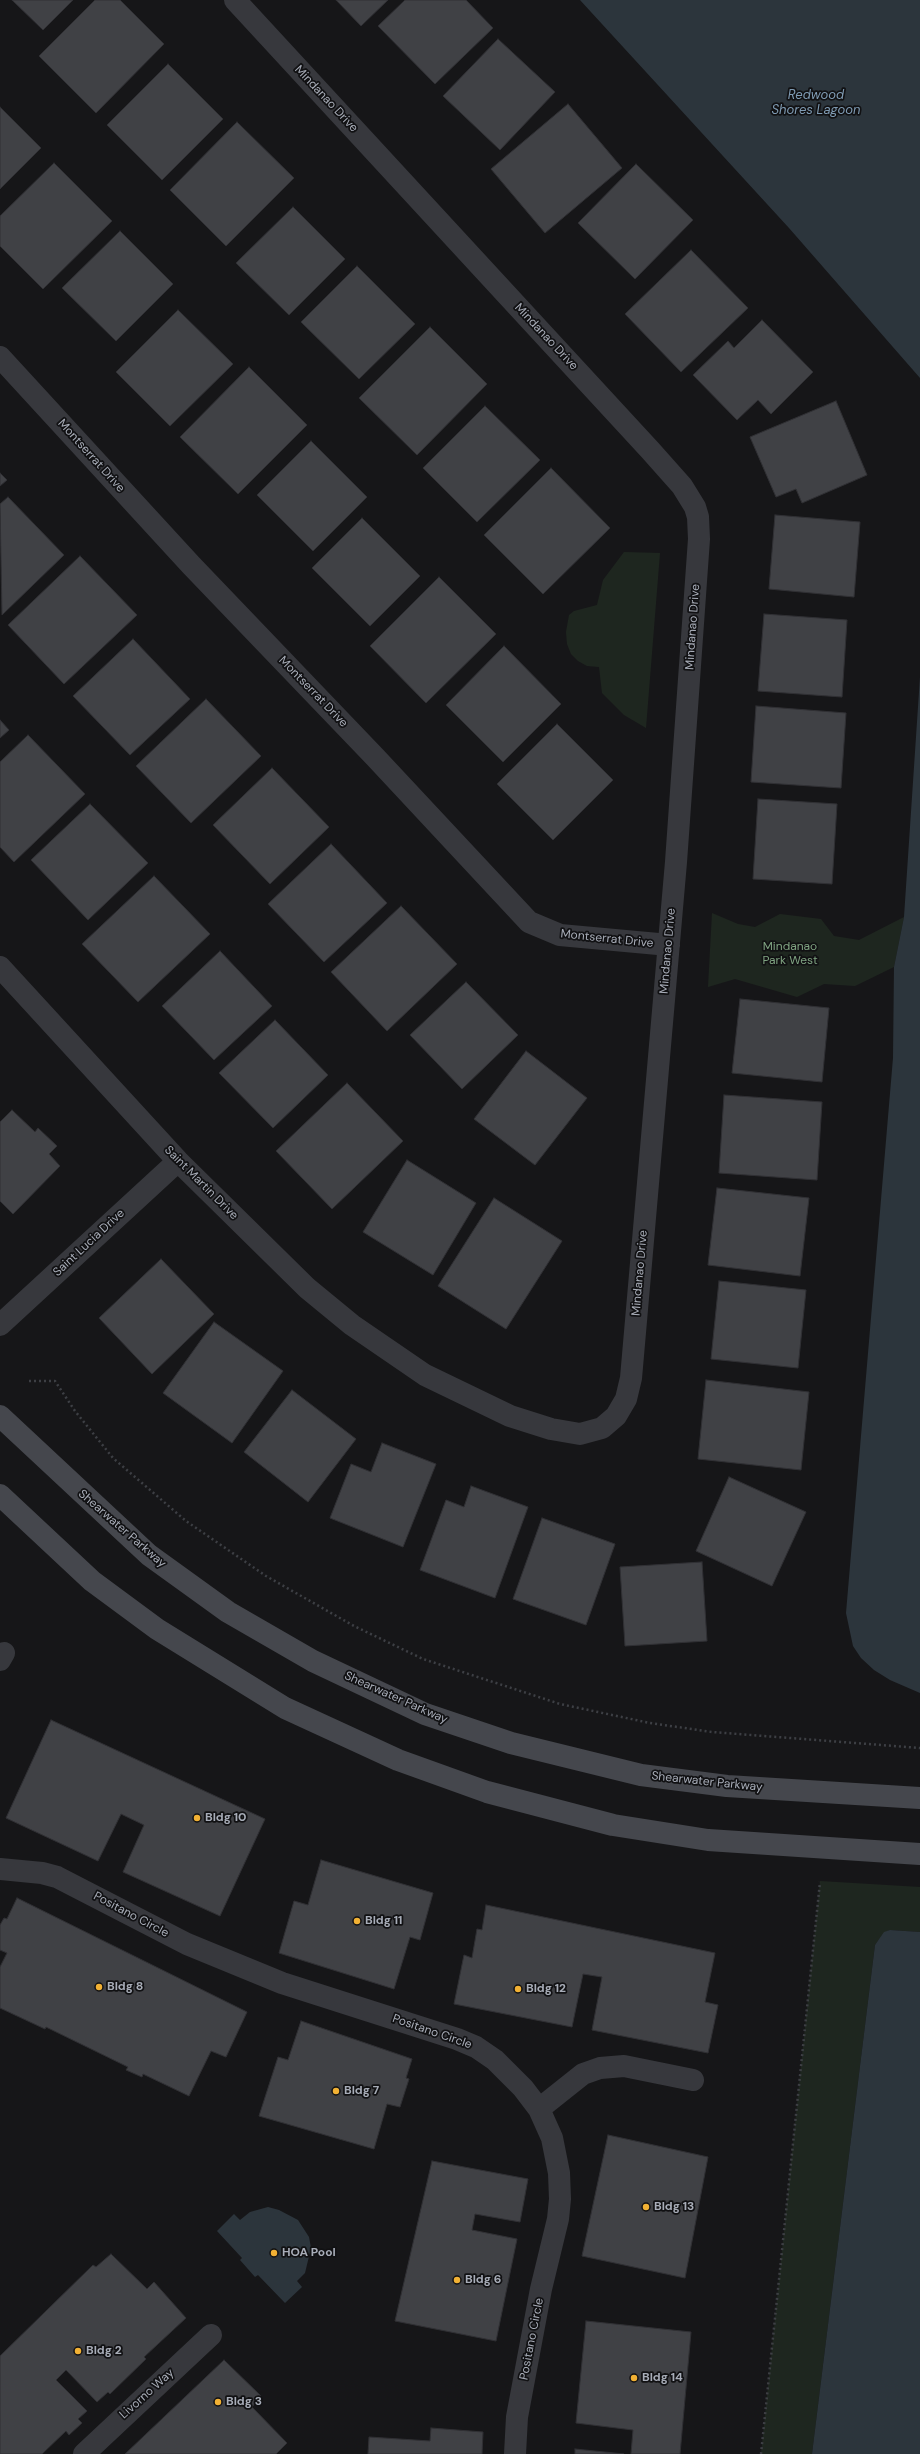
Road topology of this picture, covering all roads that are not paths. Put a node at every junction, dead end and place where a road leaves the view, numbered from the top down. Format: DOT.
graph roads {
  1 [pos="235,0"];
  2 [pos="0,357"];
  3 [pos="669,945"];
  4 [pos="0,967"];
  5 [pos="178,1161"];
  6 [pos="0,1325"];
  7 [pos="0,1416"];
  8 [pos="607,1424"];
  9 [pos="0,1495"];
  10 [pos="920,1798"];
  11 [pos="920,1854"];
  12 [pos="0,1868"];
  13 [pos="693,2080"];
  14 [pos="539,2109"];
  15 [pos="211,2335"];
  16 [pos="84,2454"];
  17 [pos="515,2454"];
  1 -- 3 [label="street, Mindanao Drive"];
  2 -- 3 [label="street, Montserrat Drive"];
  3 -- 8 [label="street, Mindanao Drive"];
  4 -- 5 [label="street, Saint Martin Drive"];
  5 -- 6 [label="street, Saint Lucia Drive"];
  5 -- 8 [label="street, Saint Martin Drive"];
  7 -- 10 [label="main road, Shearwater Parkway"];
  9 -- 11 [label="main road"];
  12 -- 14 [label="street, Positano Circle"];
  13 -- 14 [label="street"];
  14 -- 17 [label="street, Positano Circle"];
  15 -- 16 [label="street, Livorno Way"];
}
